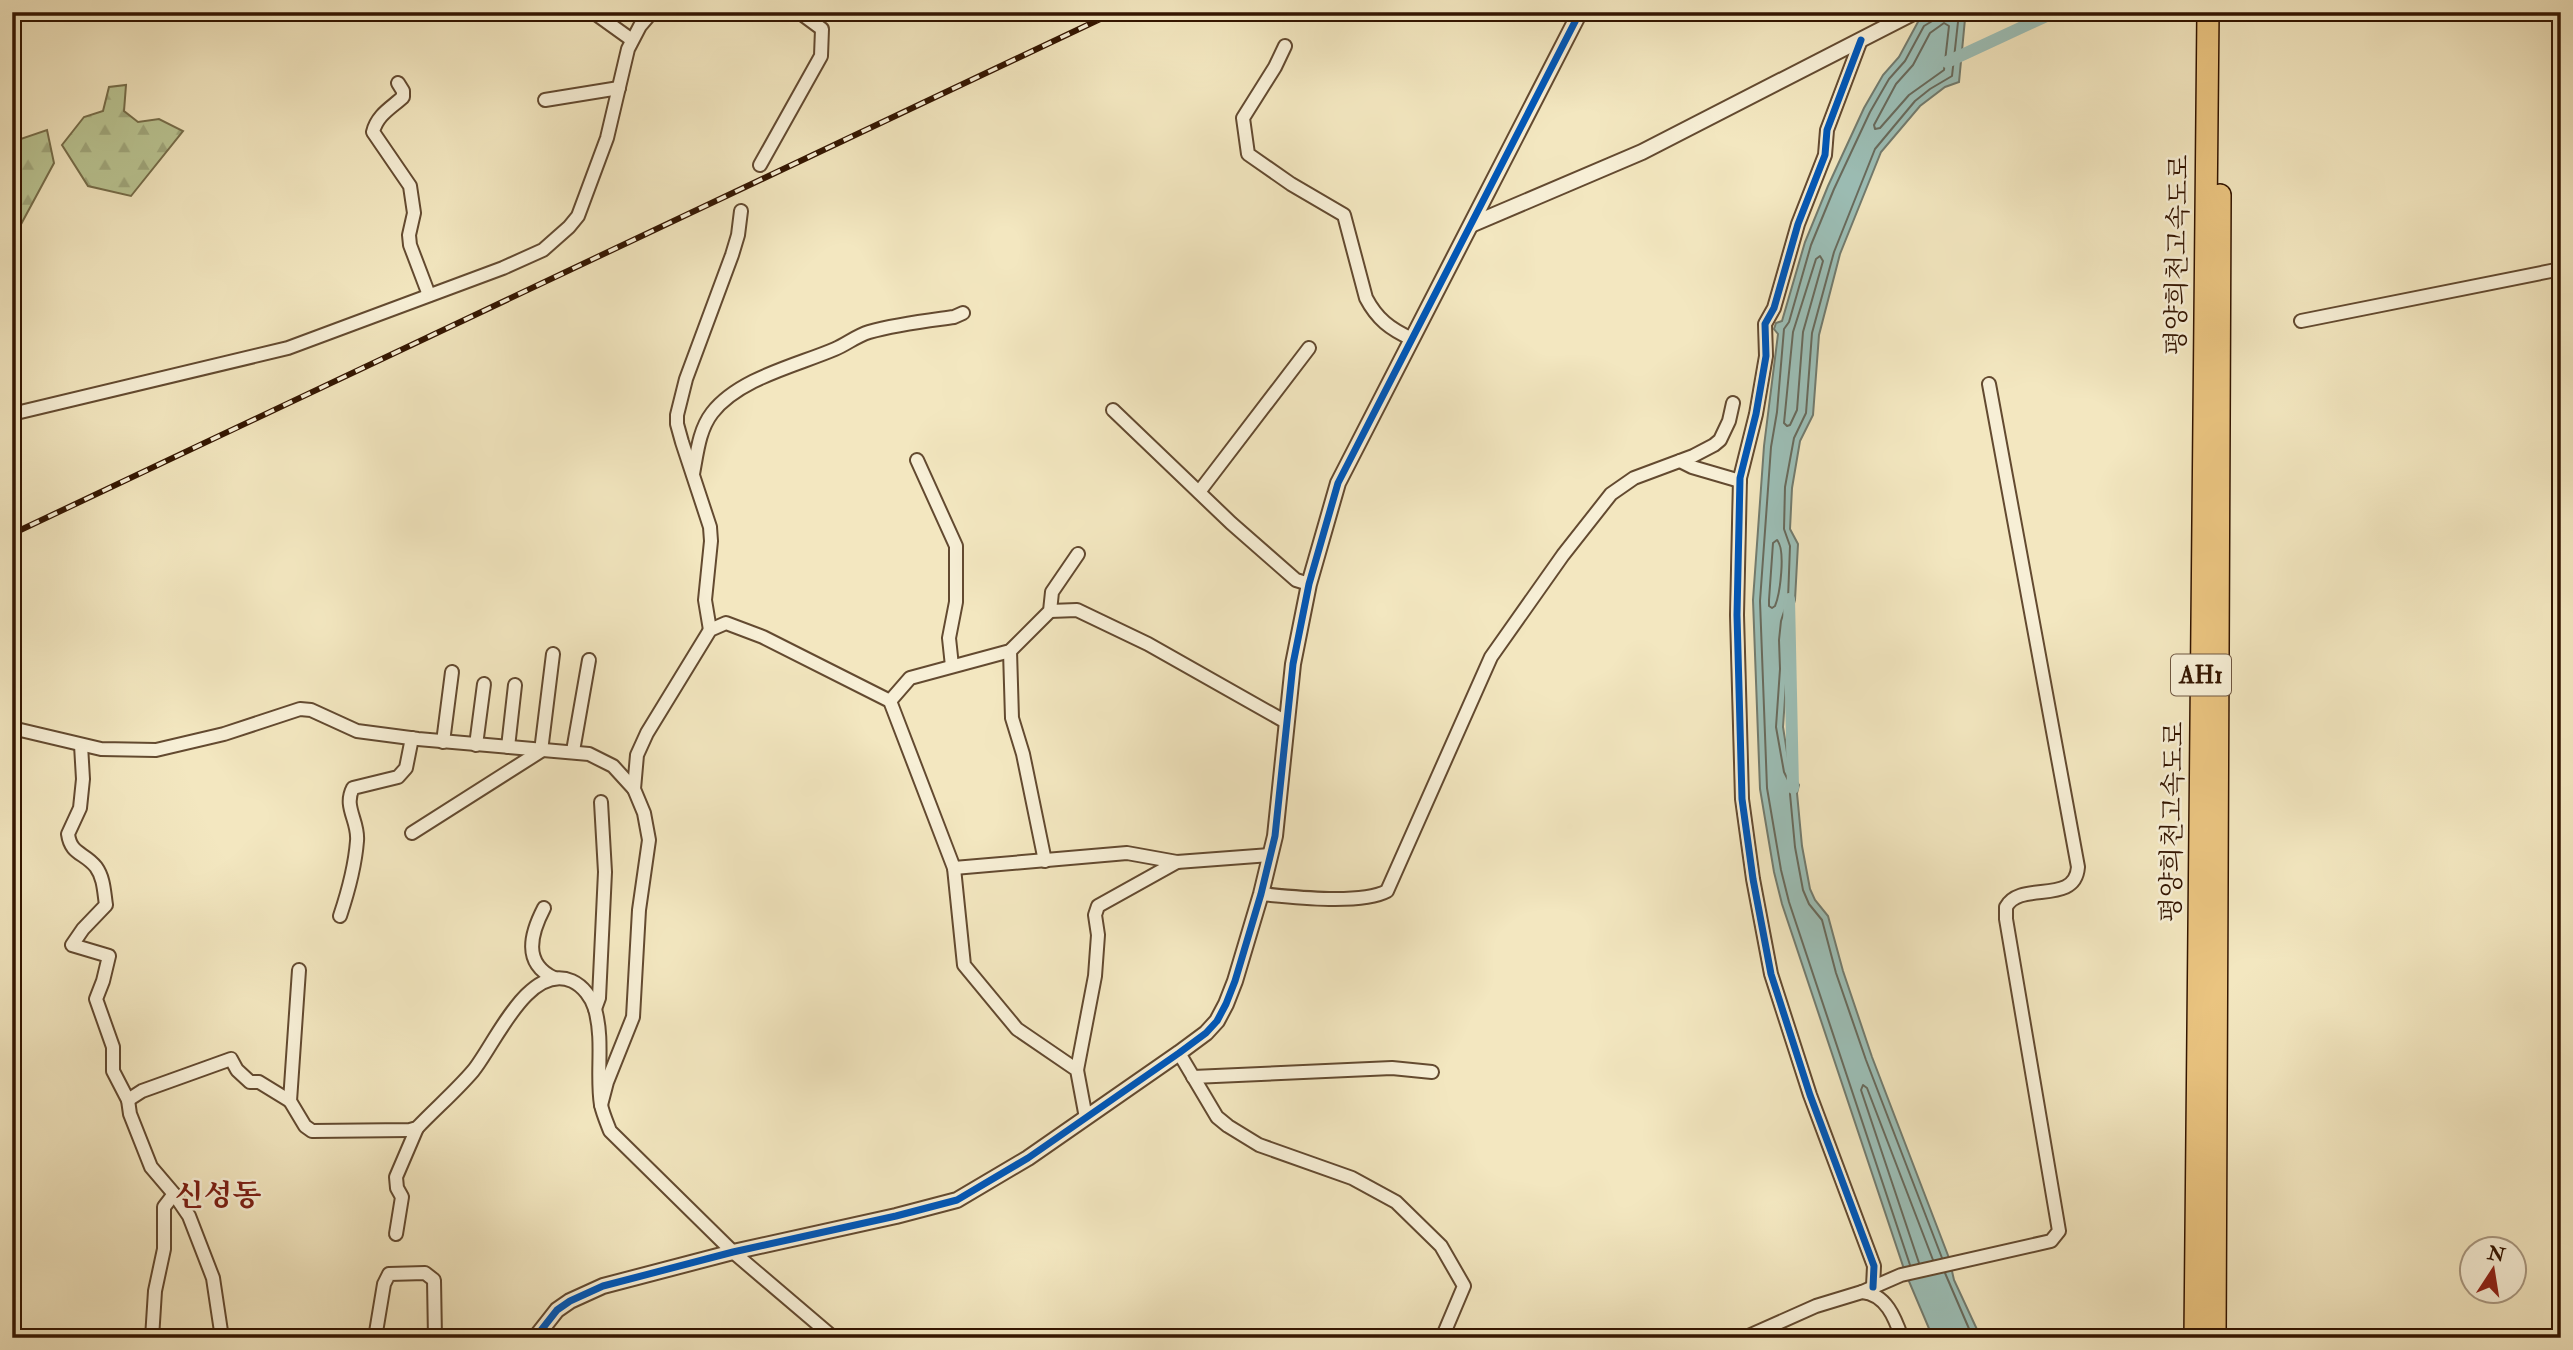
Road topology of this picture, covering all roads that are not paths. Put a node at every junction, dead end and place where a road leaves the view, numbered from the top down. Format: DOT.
graph roads {
  1 [pos="593,12"];
  2 [pos="652,12"];
  3 [pos="799,12"];
  4 [pos="1580,12"];
  5 [pos="2208,12"];
  6 [pos="2222,12"];
  7 [pos="1910,14"];
  8 [pos="632,40"];
  9 [pos="1861,40"];
  10 [pos="1285,46"];
  11 [pos="398,83"];
  12 [pos="619,88"];
  13 [pos="545,100"];
  14 [pos="760,165"];
  15 [pos="741,211"];
  16 [pos="1473,225"];
  17 [pos="2561,269"];
  18 [pos="429,295"];
  19 [pos="962,313"];
  20 [pos="2301,321"];
  21 [pos="1412,338"];
  22 [pos="1309,348"];
  23 [pos="1989,384"];
  24 [pos="1733,403"];
  25 [pos="1113,410"];
  26 [pos="12,414"];
  27 [pos="917,460"];
  28 [pos="1680,461"];
  29 [pos="693,474"];
  30 [pos="1740,481"];
  31 [pos="1199,492"];
  32 [pos="1078,554"];
  33 [pos="1309,584"];
  34 [pos="1050,611"];
  35 [pos="710,630"];
  36 [pos="1010,651"];
  37 [pos="553,654"];
  38 [pos="589,660"];
  39 [pos="952,666"];
  40 [pos="452,671"];
  41 [pos="484,684"];
  42 [pos="515,685"];
  43 [pos="890,701"];
  44 [pos="1286,722"];
  45 [pos="12,728"];
  46 [pos="412,738"];
  47 [pos="443,741"];
  48 [pos="476,745"];
  49 [pos="80,746"];
  50 [pos="508,747"];
  51 [pos="541,751"];
  52 [pos="573,751"];
  53 [pos="634,789"];
  54 [pos="601,802"];
  55 [pos="412,833"];
  56 [pos="1270,855"];
  57 [pos="1045,861"];
  58 [pos="1177,862"];
  59 [pos="954,868"];
  60 [pos="1261,894"];
  61 [pos="544,908"];
  62 [pos="340,916"];
  63 [pos="299,970"];
  64 [pos="554,978"];
  65 [pos="595,1009"];
  66 [pos="1179,1053"];
  67 [pos="1077,1070"];
  68 [pos="1432,1072"];
  69 [pos="1193,1077"];
  70 [pos="128,1100"];
  71 [pos="290,1101"];
  72 [pos="601,1105"];
  73 [pos="1086,1118"];
  74 [pos="417,1128"];
  75 [pos="174,1194"];
  76 [pos="396,1234"];
  77 [pos="733,1252"];
  78 [pos="1867,1289"];
  79 [pos="152,1338"];
  80 [pos="222,1338"];
  81 [pos="375,1338"];
  82 [pos="435,1338"];
  83 [pos="536,1338"];
  84 [pos="834,1338"];
  85 [pos="1442,1338"];
  86 [pos="1744,1338"];
  87 [pos="1902,1338"];
  88 [pos="2195,1338"];
  89 [pos="2215,1338"];
  1 -- 8 [label="street"];
  2 -- 8 [label="street"];
  3 -- 14 [label="street"];
  4 -- 16 [label="street"];
  5 -- 88 [label="highway, 평양희천고속도로 / AH1"];
  6 -- 89 [label="highway, 평양희천고속도로 / AH1"];
  7 -- 9 [label="street"];
  8 -- 12 [label="street"];
  9 -- 16 [label="street"];
  9 -- 30 [label="street"];
  10 -- 21 [label="street"];
  11 -- 18 [label="street"];
  12 -- 13 [label="street"];
  12 -- 18 [label="street"];
  15 -- 29 [label="street"];
  16 -- 21 [label="street"];
  17 -- 20 [label="street"];
  18 -- 26 [label="street"];
  19 -- 29 [label="street"];
  21 -- 33 [label="street"];
  22 -- 31 [label="street"];
  23 -- 78 [label="street"];
  24 -- 28 [label="street"];
  25 -- 31 [label="street"];
  27 -- 39 [label="street"];
  28 -- 30 [label="street"];
  28 -- 60 [label="street"];
  29 -- 35 [label="street"];
  30 -- 78 [label="street"];
  31 -- 33 [label="street"];
  32 -- 34 [label="street"];
  33 -- 44 [label="street"];
  34 -- 36 [label="street"];
  34 -- 44 [label="street"];
  35 -- 43 [label="street"];
  35 -- 53 [label="street"];
  36 -- 39 [label="street"];
  36 -- 57 [label="street"];
  37 -- 51 [label="street"];
  38 -- 52 [label="street"];
  39 -- 43 [label="street"];
  40 -- 47 [label="street"];
  41 -- 48 [label="street"];
  42 -- 50 [label="street"];
  43 -- 59 [label="street"];
  44 -- 56 [label="street"];
  45 -- 49 [label="street"];
  46 -- 47 [label="street"];
  46 -- 49 [label="street"];
  46 -- 62 [label="street"];
  47 -- 48 [label="street"];
  48 -- 50 [label="street"];
  49 -- 70 [label="street"];
  50 -- 51 [label="street"];
  51 -- 52 [label="street"];
  51 -- 55 [label="street"];
  52 -- 53 [label="street"];
  53 -- 72 [label="street"];
  54 -- 65 [label="street"];
  56 -- 58 [label="street"];
  56 -- 60 [label="street"];
  57 -- 58 [label="street"];
  57 -- 59 [label="street"];
  58 -- 67 [label="street"];
  59 -- 67 [label="street"];
  60 -- 66 [label="street"];
  61 -- 64 [label="street"];
  63 -- 71 [label="street"];
  64 -- 65 [label="street"];
  64 -- 74 [label="street"];
  65 -- 72 [label="street"];
  66 -- 69 [label="street"];
  66 -- 73 [label="street"];
  67 -- 73 [label="street"];
  68 -- 69 [label="street"];
  69 -- 85 [label="street"];
  70 -- 71 [label="street"];
  70 -- 75 [label="street"];
  71 -- 74 [label="street"];
  72 -- 77 [label="street"];
  73 -- 77 [label="street"];
  74 -- 76 [label="street"];
  75 -- 79 [label="street"];
  75 -- 80 [label="street"];
  77 -- 83 [label="street"];
  77 -- 84 [label="street"];
  78 -- 86 [label="street"];
  78 -- 87 [label="street"];
  81 -- 82 [label="street"];
}
